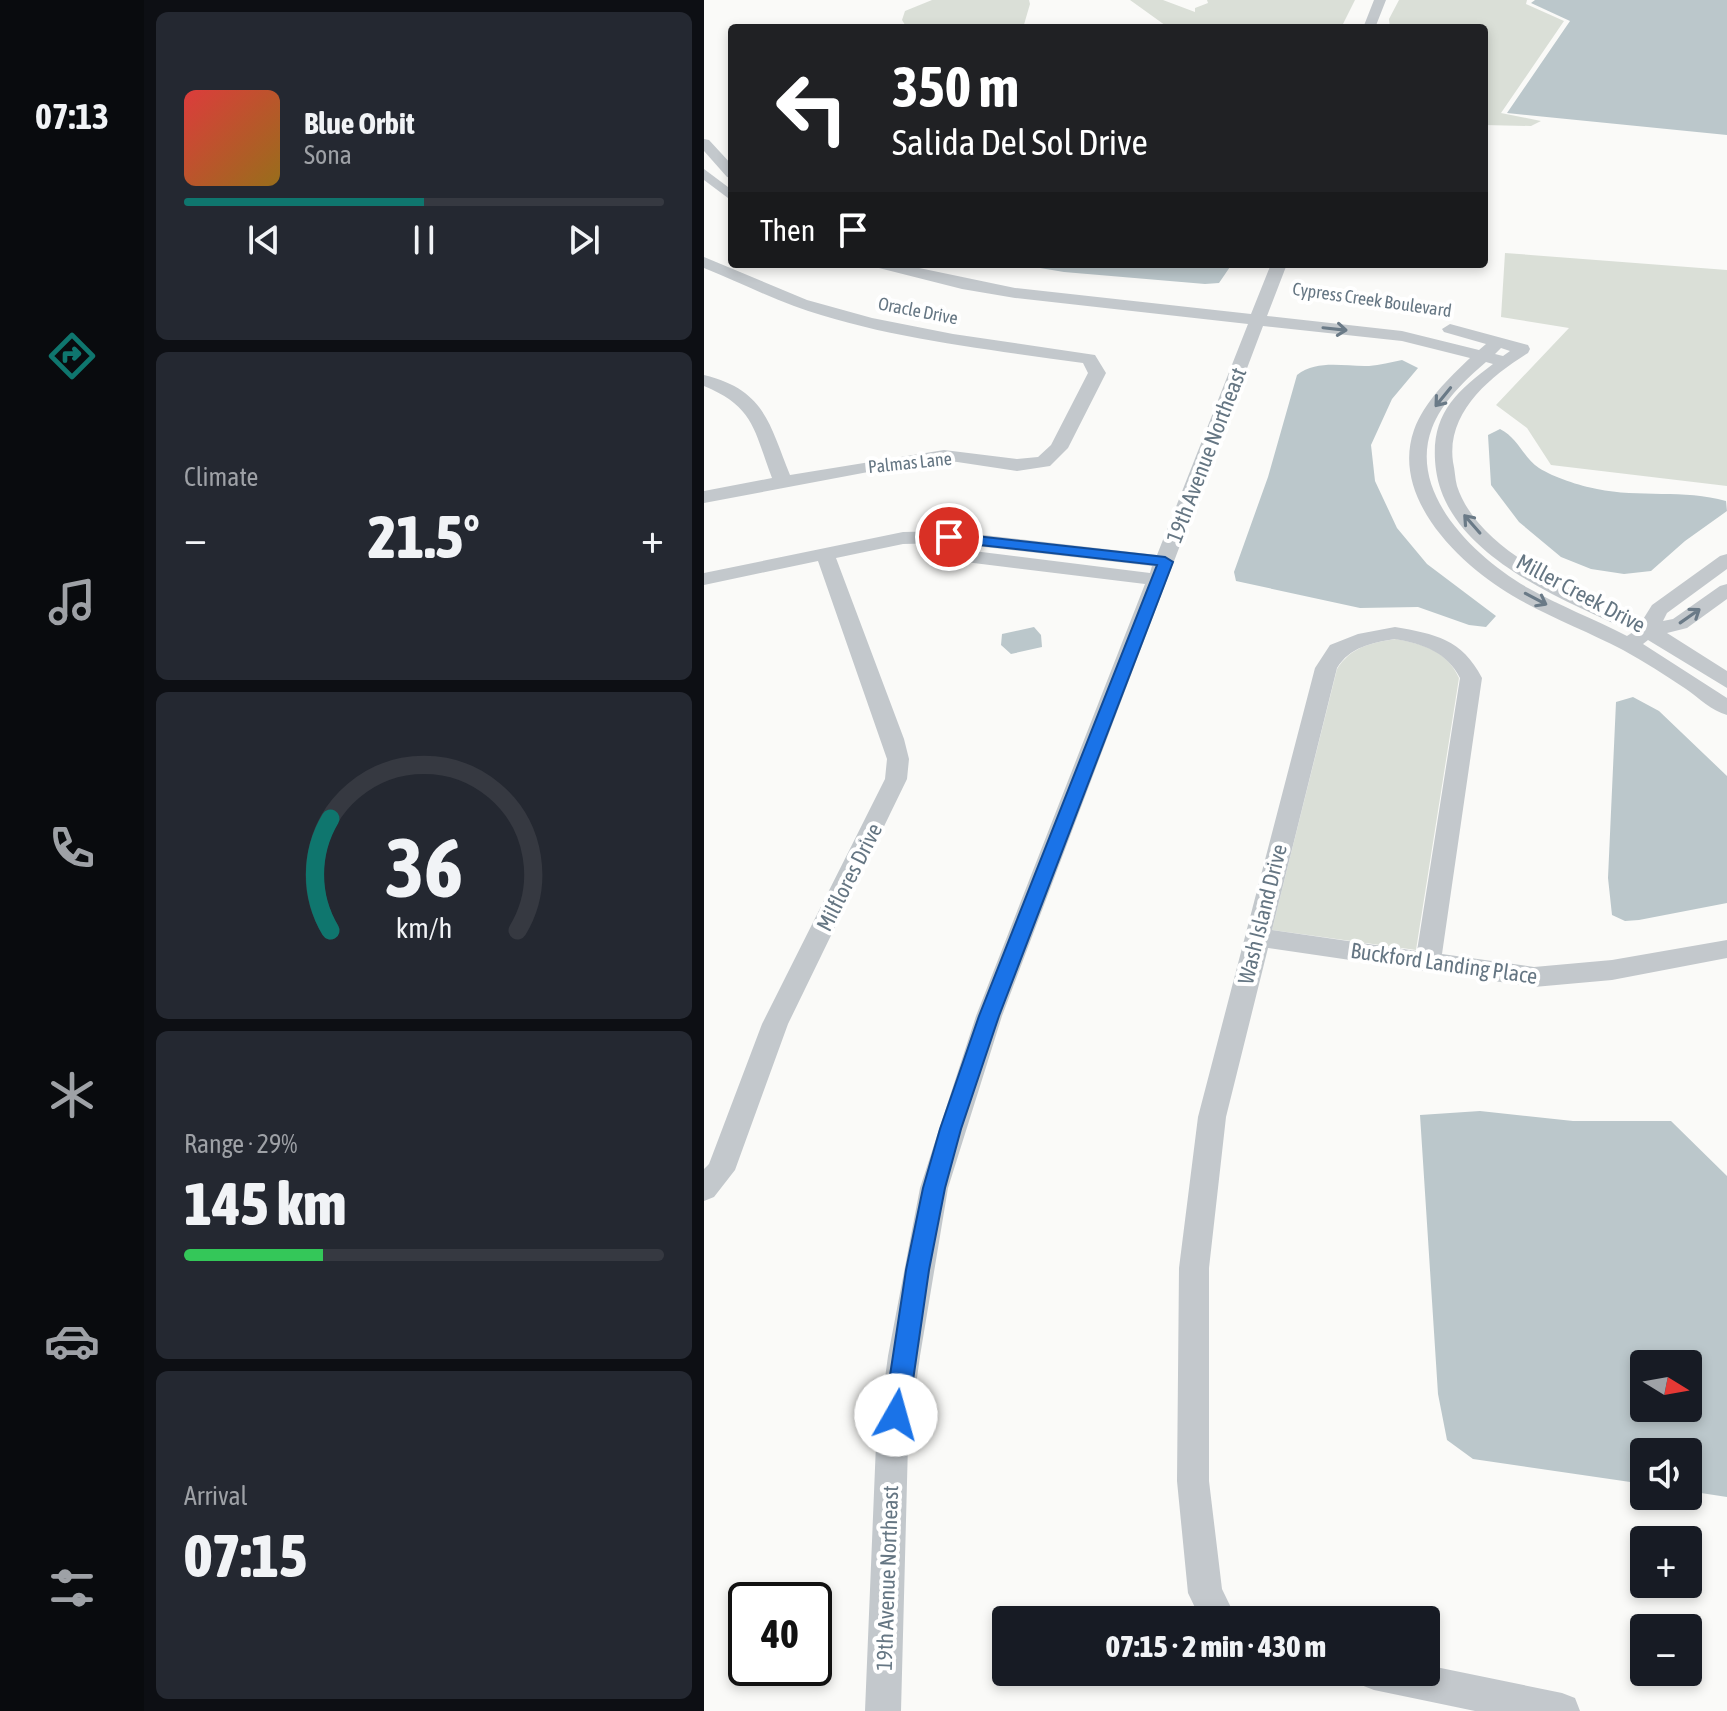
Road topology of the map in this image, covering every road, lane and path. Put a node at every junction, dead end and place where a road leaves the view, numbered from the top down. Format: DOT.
graph roads {
  1 [pos="1380,0"];
  2 [pos="1371,24"];
  3 [pos="704,143"];
  4 [pos="728,170"];
  5 [pos="704,173"];
  6 [pos="728,194"];
  7 [pos="706,265"];
  8 [pos="897,268"];
  9 [pos="955,268"];
  10 [pos="1277,268"];
  11 [pos="1260,312"];
  12 [pos="1491,349"];
  13 [pos="1522,349"];
  14 [pos="1506,362"];
  15 [pos="704,380"];
  16 [pos="1084,399"];
  17 [pos="783,482"];
  18 [pos="704,497"];
  19 [pos="826,556"];
  20 [pos="1044,557"];
  21 [pos="1727,560"];
  22 [pos="1162,571"];
  23 [pos="704,579"];
  24 [pos="1727,590"];
  25 [pos="1647,631"];
  26 [pos="1628,645"];
  27 [pos="1727,681"];
  28 [pos="1727,708"];
  29 [pos="1256,937"];
  30 [pos="1727,949"];
  31 [pos="1428,961"];
  32 [pos="704,1189"];
  33 [pos="1212,1606"];
  34 [pos="1440,1686"];
  35 [pos="883,1711"];
  36 [pos="1562,1711"];
  1 -- 2 [label="street"];
  3 -- 4 [label="street"];
  5 -- 6 [label="street"];
  7 -- 16 [label="street, Oracle Drive"];
  8 -- 11 [label="street"];
  9 -- 11 [label="street"];
  10 -- 11 [label="street, 19th Avenue Northeast"];
  11 -- 12 [label="street, Cypress Creek Boulevard"];
  11 -- 22 [label="street, 19th Avenue Northeast"];
  12 -- 13 [label="street, Cypress Creek Boulevard"];
  12 -- 14 [label="street, Cypress Creek Boulevard"];
  12 -- 26 [label="street, Miller Creek Drive, one-way"];
  13 -- 14 [label="street, Miller Creek Drive"];
  25 -- 14 [label="street, Miller Creek Drive, one-way"];
  15 -- 17 [label="street"];
  16 -- 17 [label="street, Palmas Lane"];
  17 -- 18 [label="street, Palmas Lane"];
  19 -- 20 [label="street"];
  19 -- 23 [label="street"];
  19 -- 32 [label="street, Milflores Drive"];
  20 -- 22 [label="street"];
  20 -- 22 [label="street"];
  21 -- 25 [label="street, Miller Creek Drive"];
  22 -- 35 [label="street, 19th Avenue Northeast"];
  25 -- 24 [label="street, Miller Creek Drive, one-way"];
  25 -- 26 [label="street"];
  25 -- 27 [label="street, Miller Creek Drive"];
  26 -- 28 [label="street, Miller Creek Drive"];
  29 -- 31 [label="street, Buckford Landing Place"];
  29 -- 31 [label="street, Wash Island Drive"];
  29 -- 33 [label="street, Wash Island Drive"];
  30 -- 31 [label="street, Buckford Landing Place"];
  34 -- 36 [label="street"];
}
